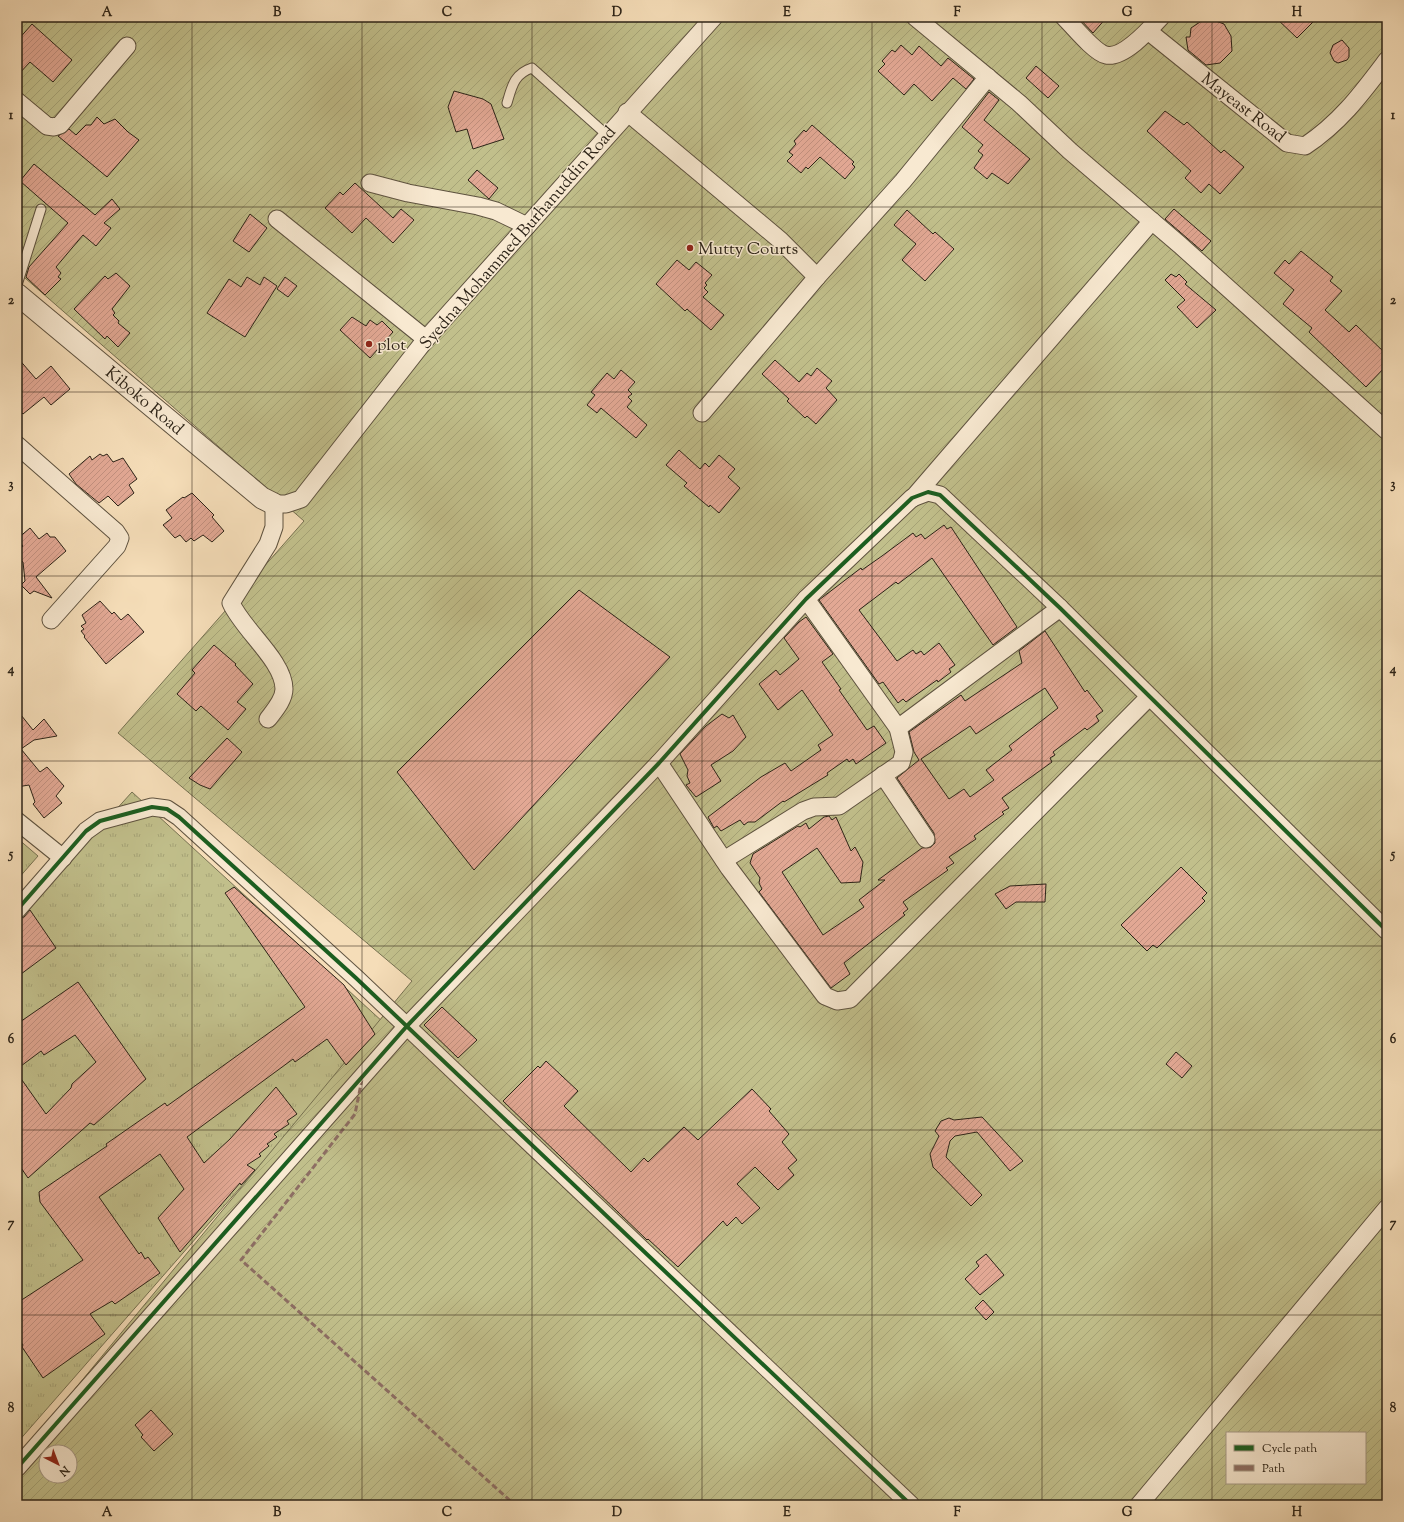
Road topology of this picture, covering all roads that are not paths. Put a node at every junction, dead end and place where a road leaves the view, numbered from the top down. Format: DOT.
graph roads {
  1 [pos="714,17"];
  2 [pos="916,17"];
  3 [pos="1064,17"];
  4 [pos="1161,17"];
  5 [pos="1148,31"];
  6 [pos="127,46"];
  7 [pos="1387,60"];
  8 [pos="988,77"];
  9 [pos="17,101"];
  10 [pos="507,103"];
  11 [pos="627,112"];
  12 [pos="607,135"];
  13 [pos="370,183"];
  14 [pos="41,209"];
  15 [pos="277,219"];
  16 [pos="1152,221"];
  17 [pos="527,226"];
  18 [pos="817,277"];
  19 [pos="17,285"];
  20 [pos="17,294"];
  21 [pos="426,339"];
  22 [pos="702,413"];
  23 [pos="1387,431"];
  24 [pos="17,445"];
  25 [pos="912,498"];
  26 [pos="274,504"];
  27 [pos="806,599"];
  28 [pos="1060,608"];
  29 [pos="51,620"];
  30 [pos="1149,697"];
  31 [pos="268,719"];
  32 [pos="898,728"];
  33 [pos="659,763"];
  34 [pos="883,775"];
  35 [pos="17,822"];
  36 [pos="926,839"];
  37 [pos="63,858"];
  38 [pos="724,860"];
  39 [pos="17,910"];
  40 [pos="1387,931"];
  41 [pos="407,1026"];
  42 [pos="1387,1208"];
  43 [pos="17,1468"];
  44 [pos="911,1505"];
  45 [pos="1139,1505"];
  1 -- 11 [label="street, Syedna Mohammed Burhanuddin Road"];
  2 -- 8 [label="street"];
  3 -- 5 [label="street"];
  4 -- 5 [label="street"];
  5 -- 7 [label="street, Mayeast Road"];
  6 -- 9 [label="street"];
  8 -- 16 [label="street"];
  8 -- 18 [label="street"];
  10 -- 12 [label="lane"];
  11 -- 12 [label="street, Syedna Mohammed Burhanuddin Road"];
  11 -- 18 [label="street"];
  12 -- 17 [label="street, Syedna Mohammed Burhanuddin Road"];
  13 -- 17 [label="street"];
  14 -- 19 [label="lane"];
  15 -- 21 [label="street"];
  16 -- 23 [label="street"];
  16 -- 25 [label="street"];
  17 -- 21 [label="street, Syedna Mohammed Burhanuddin Road"];
  18 -- 22 [label="street"];
  20 -- 26 [label="street, Kiboko Road"];
  21 -- 26 [label="street, Syedna Mohammed Burhanuddin Road"];
  24 -- 29 [label="street"];
  25 -- 27 [label="street"];
  25 -- 28 [label="street"];
  26 -- 31 [label="street"];
  27 -- 32 [label="street"];
  27 -- 33 [label="street"];
  28 -- 30 [label="street"];
  28 -- 32 [label="street"];
  30 -- 38 [label="street"];
  30 -- 40 [label="street"];
  32 -- 34 [label="street"];
  33 -- 38 [label="street"];
  33 -- 41 [label="street"];
  34 -- 36 [label="street"];
  34 -- 38 [label="street"];
  35 -- 37 [label="street"];
  37 -- 39 [label="street"];
  37 -- 41 [label="street"];
  41 -- 43 [label="street"];
  41 -- 44 [label="street"];
  42 -- 45 [label="street"];
}
